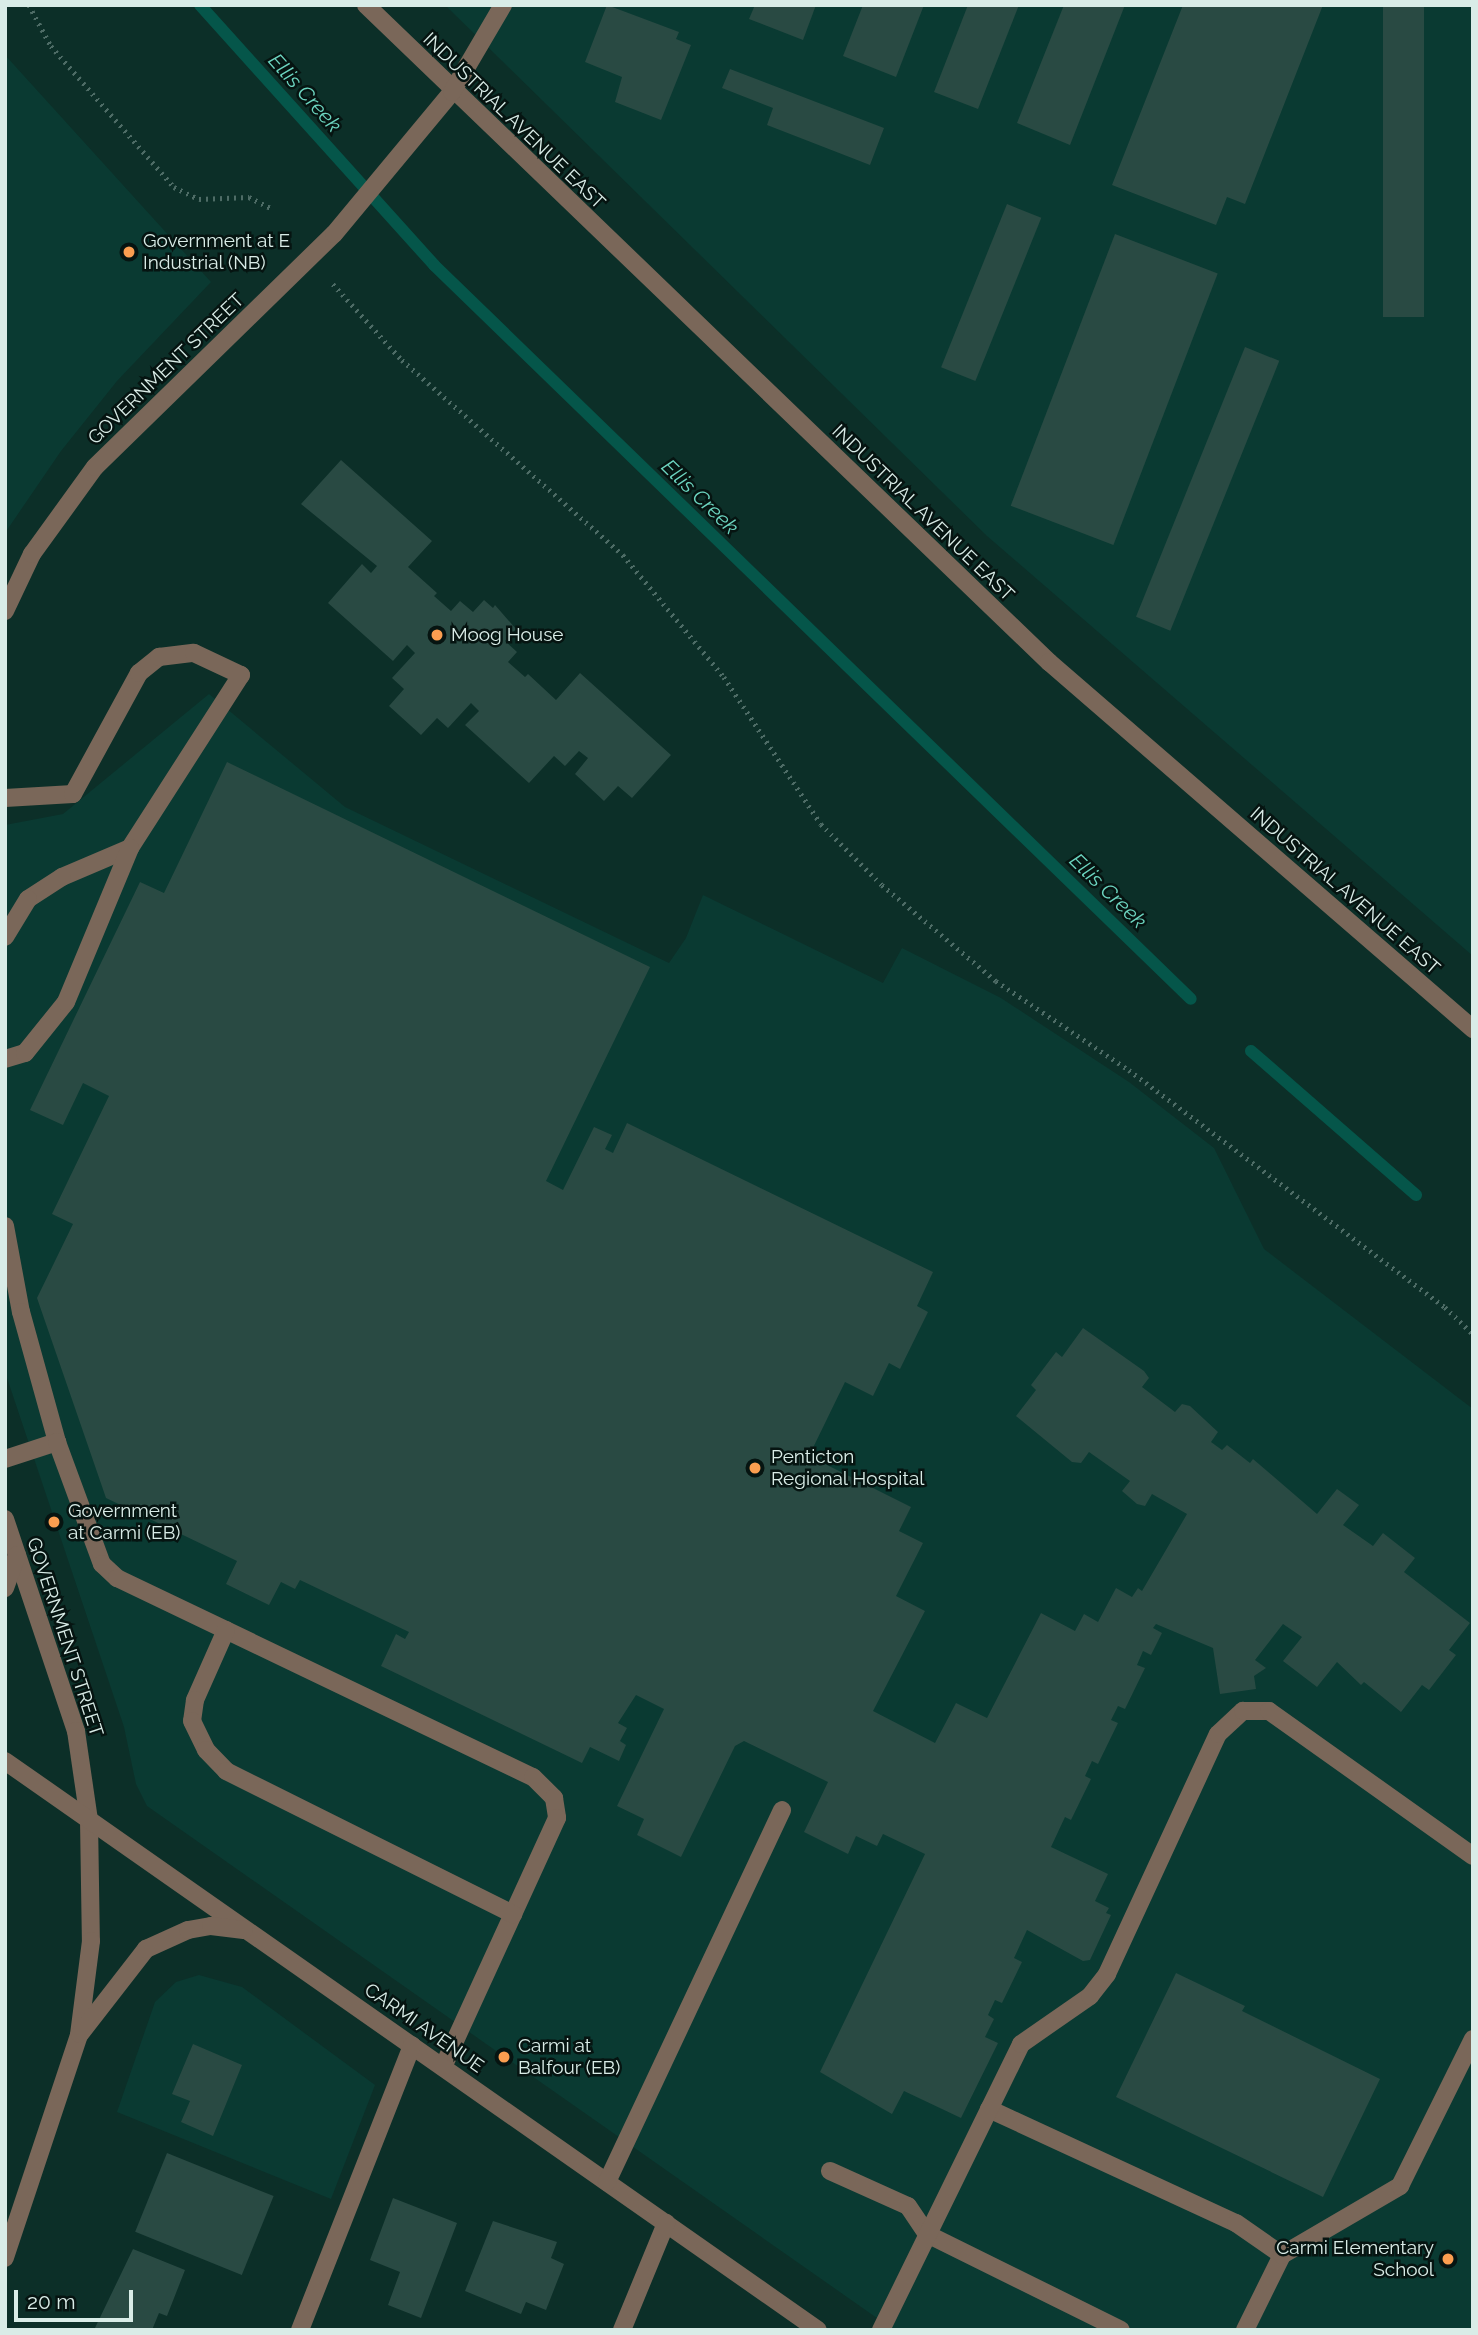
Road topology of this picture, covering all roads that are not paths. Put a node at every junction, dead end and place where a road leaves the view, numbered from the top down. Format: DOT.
graph roads {
  1 [pos="366,5"];
  2 [pos="503,5"];
  3 [pos="453,92"];
  4 [pos="5,611"];
  5 [pos="5,798"];
  6 [pos="130,848"];
  7 [pos="5,937"];
  8 [pos="1473,1029"];
  9 [pos="5,1059"];
  10 [pos="5,1226"];
  11 [pos="57,1442"];
  12 [pos="5,1459"];
  13 [pos="5,1519"];
  14 [pos="17,1555"];
  15 [pos="5,1588"];
  16 [pos="226,1630"];
  17 [pos="5,1761"];
  18 [pos="782,1810"];
  19 [pos="89,1820"];
  20 [pos="1473,1856"];
  21 [pos="513,1914"];
  22 [pos="247,1930"];
  23 [pos="79,2035"];
  24 [pos="1473,2039"];
  25 [pos="412,2045"];
  26 [pos="443,2067"];
  27 [pos="989,2109"];
  28 [pos="830,2171"];
  29 [pos="607,2182"];
  30 [pos="666,2223"];
  31 [pos="927,2234"];
  32 [pos="1282,2255"];
  33 [pos="5,2258"];
  34 [pos="300,2330"];
  35 [pos="622,2330"];
  36 [pos="818,2330"];
  37 [pos="881,2330"];
  38 [pos="1121,2330"];
  39 [pos="1245,2330"];
  1 -- 3 [label="street, INDUSTRIAL AVENUE EAST"];
  2 -- 3 [label="street, GOVERNMENT STREET"];
  3 -- 4 [label="street, GOVERNMENT STREET"];
  3 -- 8 [label="street, INDUSTRIAL AVENUE EAST"];
  5 -- 6 [label="street"];
  6 -- 7 [label="street"];
  6 -- 9 [label="street"];
  10 -- 11 [label="street"];
  11 -- 12 [label="street"];
  11 -- 16 [label="street"];
  13 -- 14 [label="street, GOVERNMENT STREET"];
  14 -- 15 [label="street"];
  14 -- 19 [label="street, GOVERNMENT STREET"];
  16 -- 21 [label="street"];
  16 -- 21 [label="street"];
  17 -- 19 [label="street, CARMI AVENUE"];
  18 -- 29 [label="street"];
  19 -- 22 [label="street, CARMI AVENUE"];
  19 -- 23 [label="street, GOVERNMENT STREET"];
  20 -- 27 [label="street"];
  21 -- 26 [label="street"];
  22 -- 23 [label="street"];
  22 -- 25 [label="street, CARMI AVENUE"];
  23 -- 33 [label="street, GOVERNMENT STREET"];
  24 -- 32 [label="street"];
  25 -- 26 [label="street, CARMI AVENUE"];
  25 -- 34 [label="street"];
  26 -- 29 [label="street, CARMI AVENUE"];
  27 -- 31 [label="street"];
  27 -- 32 [label="street"];
  28 -- 31 [label="street"];
  29 -- 30 [label="street, CARMI AVENUE"];
  30 -- 35 [label="street"];
  30 -- 36 [label="street, CARMI AVENUE"];
  31 -- 37 [label="street"];
  31 -- 38 [label="street"];
  32 -- 39 [label="street"];
}
